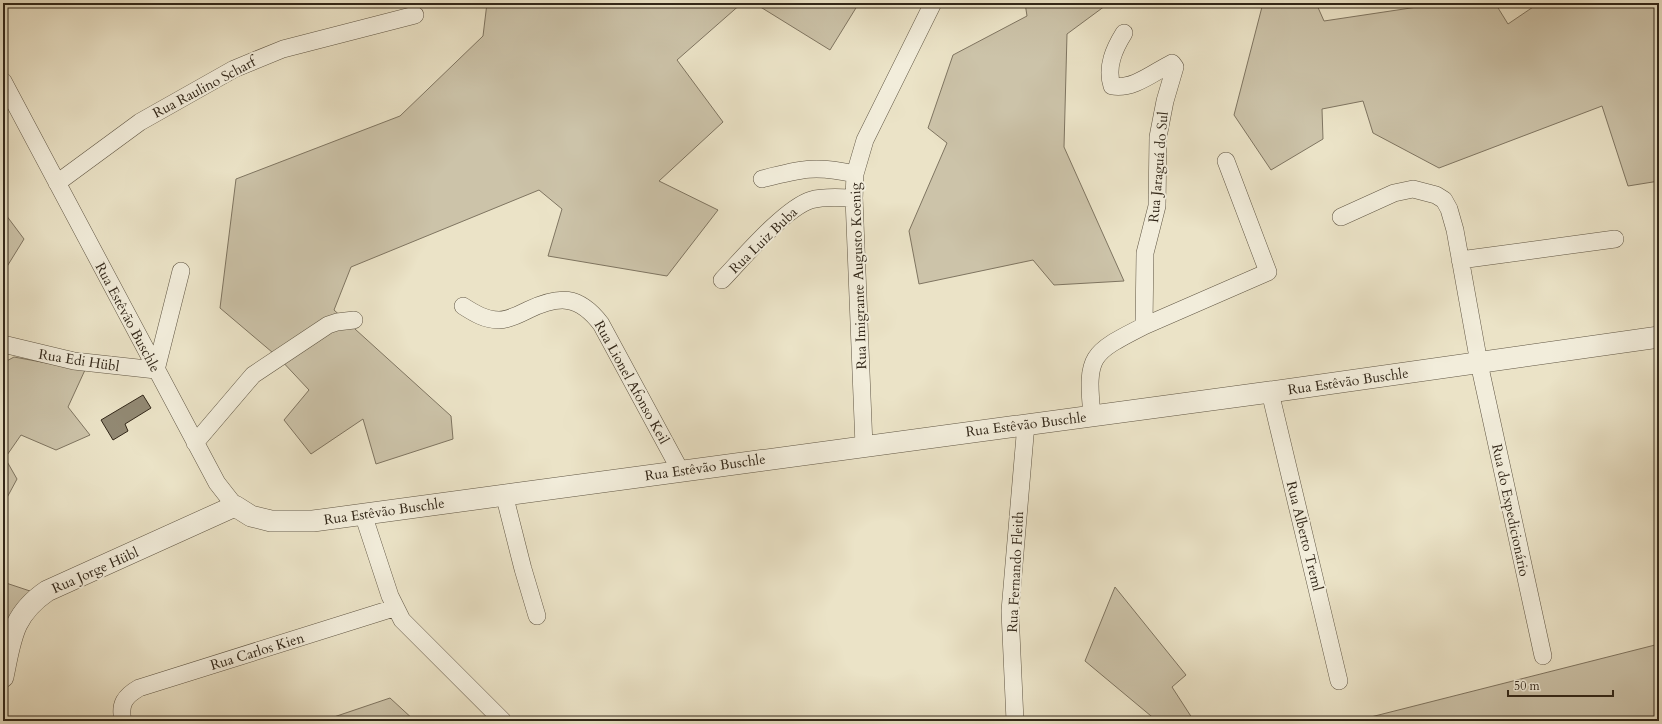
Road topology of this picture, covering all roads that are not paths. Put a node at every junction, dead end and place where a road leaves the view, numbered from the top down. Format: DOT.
graph roads {
  1 [pos="934,3"];
  2 [pos="415,14"];
  3 [pos="1124,33"];
  4 [pos="3,81"];
  5 [pos="1226,161"];
  6 [pos="855,174"];
  7 [pos="762,179"];
  8 [pos="57,183"];
  9 [pos="854,198"];
  10 [pos="1341,217"];
  11 [pos="1615,239"];
  12 [pos="1460,260"];
  13 [pos="181,271"];
  14 [pos="722,280"];
  15 [pos="463,306"];
  16 [pos="354,320"];
  17 [pos="1144,326"];
  18 [pos="1659,337"];
  19 [pos="3,344"];
  20 [pos="1479,363"];
  21 [pos="156,370"];
  22 [pos="1270,392"];
  23 [pos="1092,415"];
  24 [pos="1026,424"];
  25 [pos="195,443"];
  26 [pos="864,446"];
  27 [pos="680,470"];
  28 [pos="504,494"];
  29 [pos="235,506"];
  30 [pos="363,514"];
  31 [pos="394,608"];
  32 [pos="537,616"];
  33 [pos="1543,656"];
  34 [pos="3,678"];
  35 [pos="1340,681"];
  36 [pos="123,721"];
  37 [pos="503,721"];
  38 [pos="1015,721"];
  1 -- 6 [label="street, Rua Imigrante Augusto Koenig"];
  2 -- 8 [label="street, Rua Raulino Scharf"];
  3 -- 17 [label="street, Rua Jaraguá do Sul"];
  4 -- 8 [label="street, Rua Estêvão Buschle"];
  5 -- 17 [label="street"];
  6 -- 7 [label="street"];
  6 -- 9 [label="street, Rua Imigrante Augusto Koenig"];
  8 -- 21 [label="street, Rua Estêvão Buschle"];
  9 -- 14 [label="street, Rua Luiz Buba"];
  9 -- 26 [label="street, Rua Imigrante Augusto Koenig"];
  10 -- 12 [label="street, Rua do Expedicionário"];
  11 -- 12 [label="street"];
  12 -- 20 [label="street, Rua do Expedicionário"];
  13 -- 21 [label="street"];
  15 -- 27 [label="street, Rua Lionel Afonso Keil"];
  16 -- 25 [label="street"];
  17 -- 23 [label="street"];
  18 -- 20 [label="street, Rua Estêvão Buschle"];
  19 -- 21 [label="street, Rua Edi Hübl"];
  20 -- 22 [label="street, Rua Estêvão Buschle"];
  20 -- 33 [label="street, Rua do Expedicionário"];
  21 -- 25 [label="street, Rua Estêvão Buschle"];
  22 -- 23 [label="street, Rua Estêvão Buschle"];
  22 -- 35 [label="street, Rua Alberto Treml"];
  23 -- 24 [label="street, Rua Estêvão Buschle"];
  24 -- 26 [label="street, Rua Estêvão Buschle"];
  24 -- 38 [label="street, Rua Fernando Fleith"];
  25 -- 29 [label="street, Rua Estêvão Buschle"];
  26 -- 27 [label="street, Rua Estêvão Buschle"];
  27 -- 28 [label="street, Rua Estêvão Buschle"];
  28 -- 30 [label="street, Rua Estêvão Buschle"];
  28 -- 32 [label="street"];
  29 -- 30 [label="street, Rua Estêvão Buschle"];
  29 -- 34 [label="street, Rua Jorge Hübl"];
  30 -- 31 [label="street"];
  31 -- 36 [label="street, Rua Carlos Kien"];
  31 -- 37 [label="street"];
}
